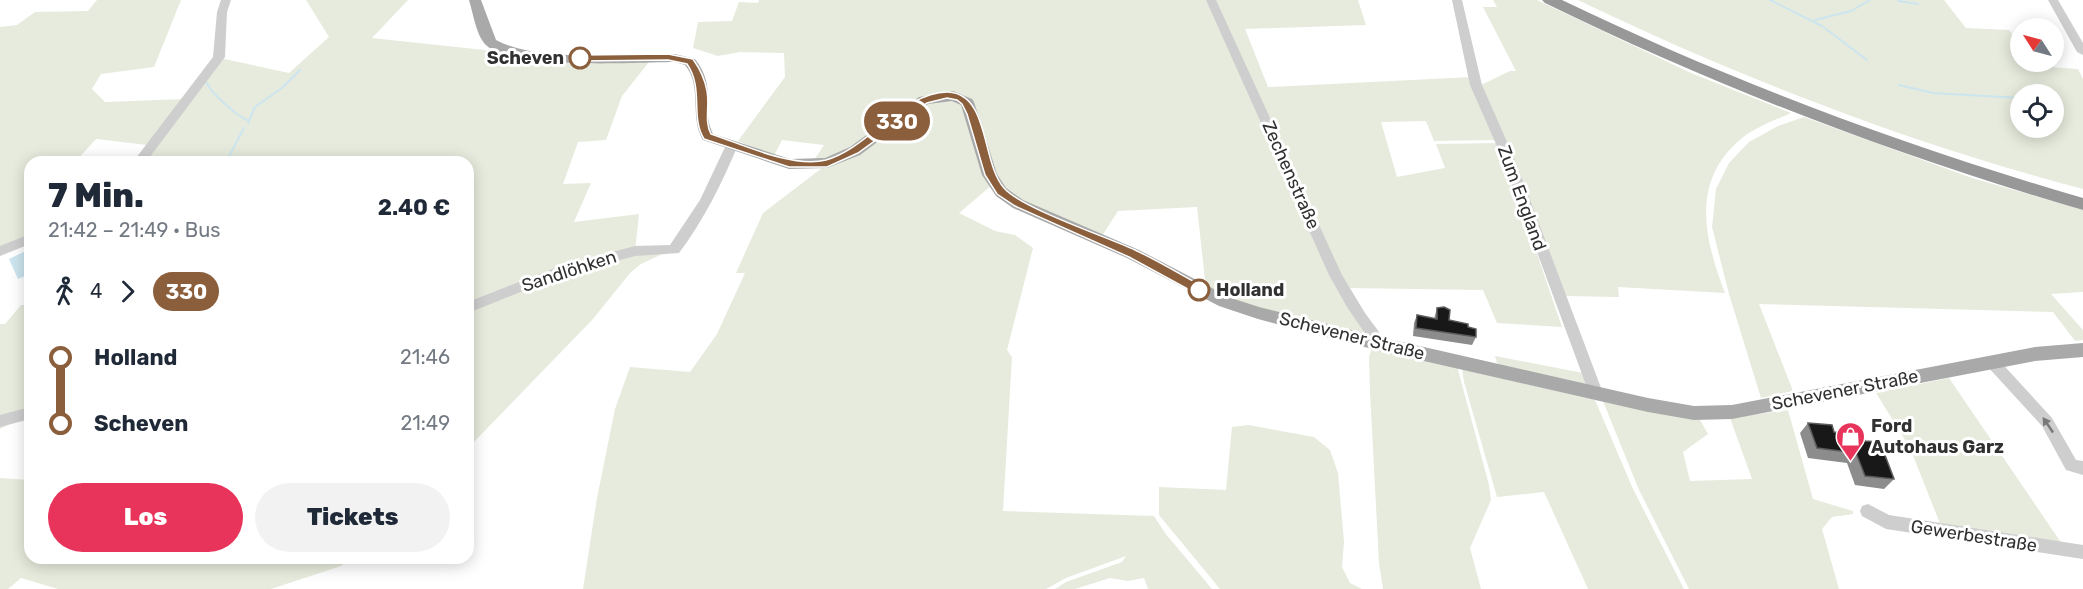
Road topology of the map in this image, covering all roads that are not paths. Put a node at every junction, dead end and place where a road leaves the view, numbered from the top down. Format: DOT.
graph roads {
  1 [pos="226,0"];
  2 [pos="475,0"];
  3 [pos="1211,0"];
  4 [pos="1456,0"];
  5 [pos="1550,0"];
  6 [pos="1564,0"];
  7 [pos="2053,0"];
  8 [pos="2083,52"];
  9 [pos="732,145"];
  10 [pos="144,156"];
  11 [pos="2083,196"];
  12 [pos="2083,204"];
  13 [pos="24,241"];
  14 [pos="0,251"];
  15 [pos="474,306"];
  16 [pos="1380,344"];
  17 [pos="2083,350"];
  18 [pos="1992,362"];
  19 [pos="1596,393"];
  20 [pos="24,415"];
  21 [pos="0,421"];
  22 [pos="2083,468"];
  23 [pos="1868,511"];
  24 [pos="2083,552"];
  1 -- 10 [label="street"];
  2 -- 9 [label="main road, Schevener Straße"];
  3 -- 16 [label="street, Zechenstraße"];
  4 -- 19 [label="street, Zum England"];
  5 -- 12 [label="highway"];
  6 -- 11 [label="highway"];
  7 -- 8 [label="street"];
  9 -- 15 [label="street, Sandlöhken"];
  9 -- 16 [label="main road, Schevener Straße"];
  13 -- 14 [label="street"];
  16 -- 19 [label="main road, Schevener Straße"];
  17 -- 18 [label="main road, Schevener Straße"];
  18 -- 19 [label="main road, Schevener Straße"];
  22 -- 18 [label="street, one-way"];
  20 -- 21 [label="street"];
  23 -- 24 [label="street, Gewerbestraße"];
}
